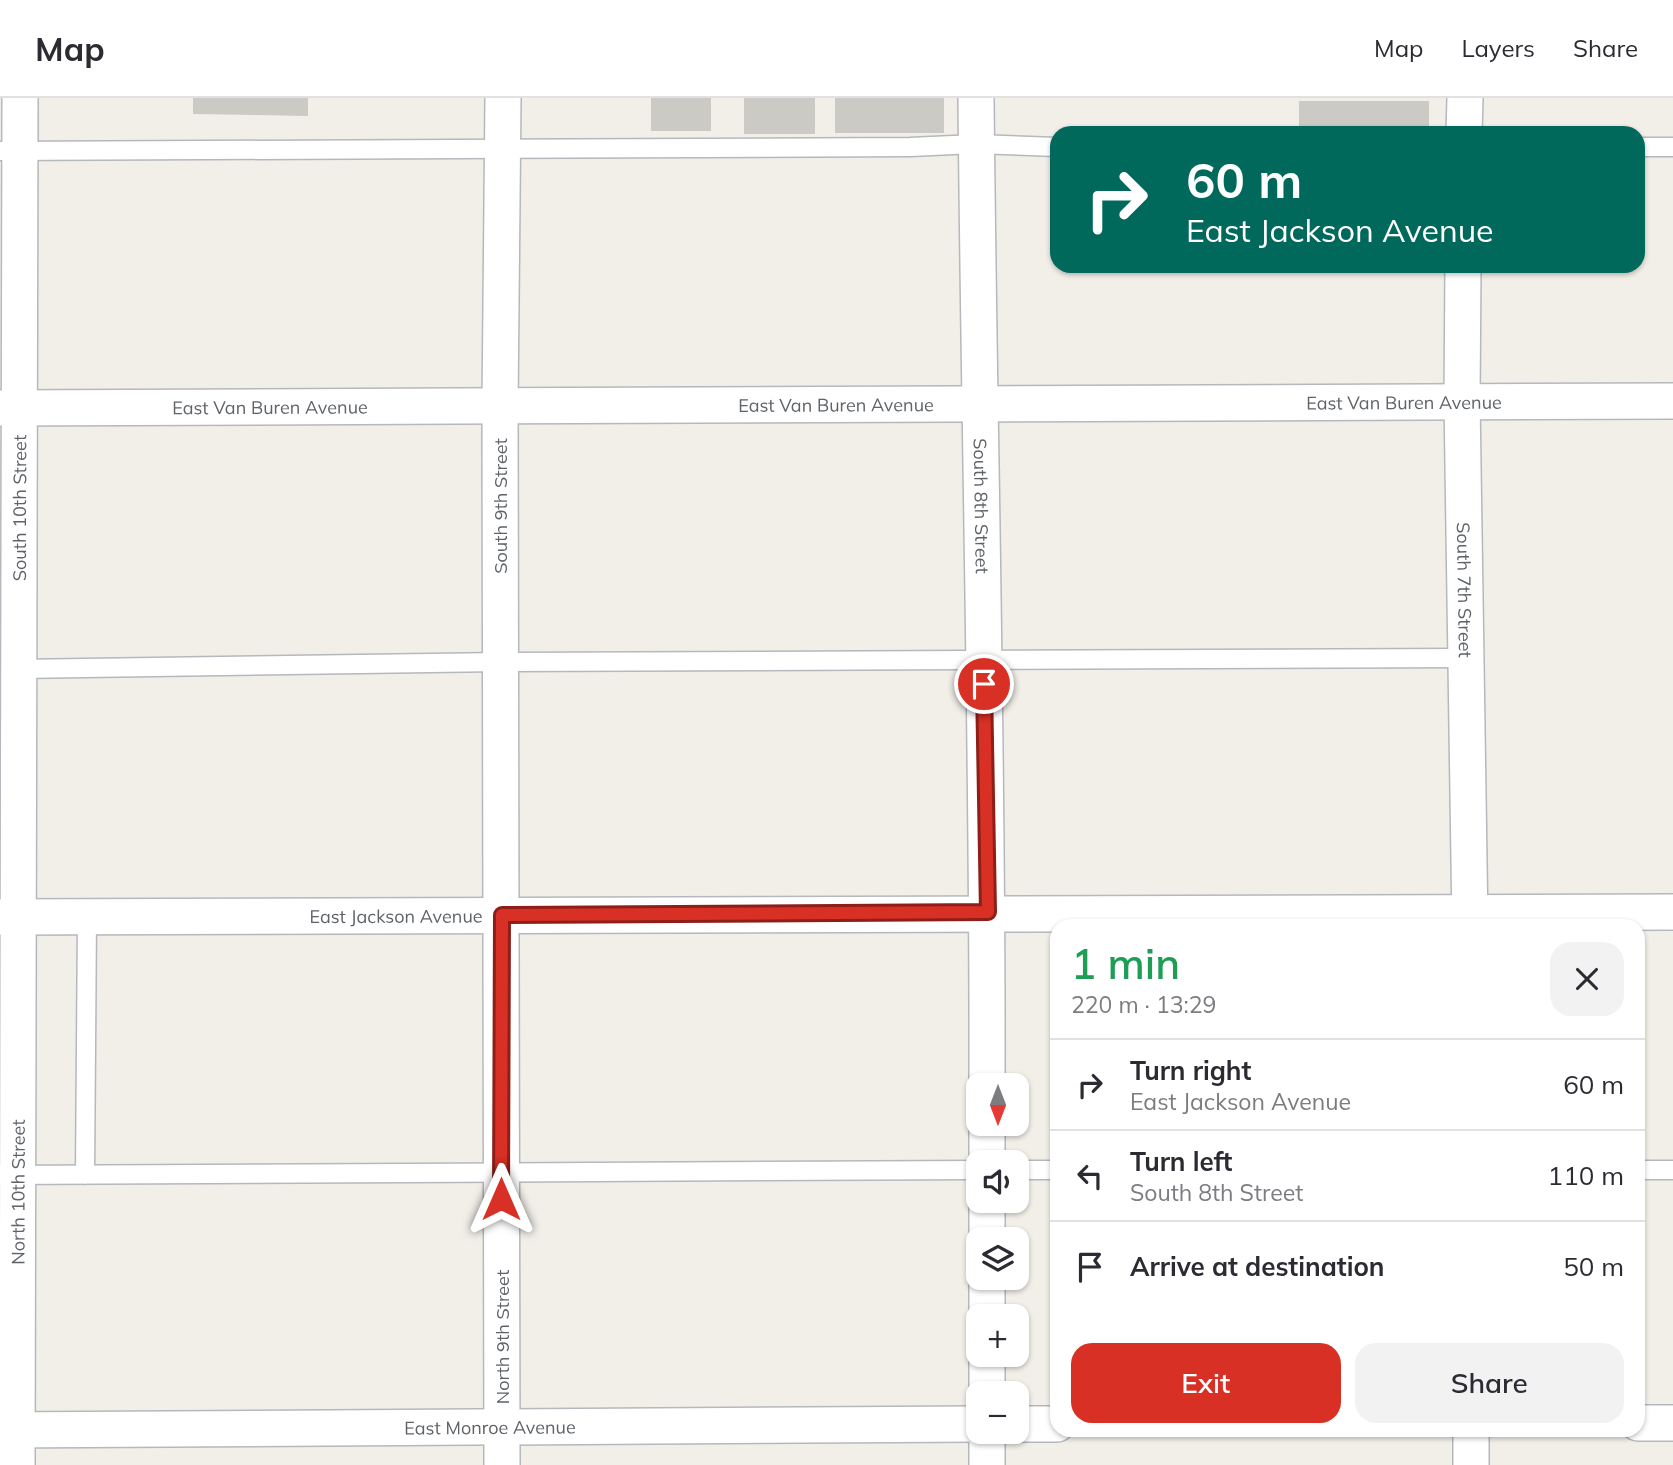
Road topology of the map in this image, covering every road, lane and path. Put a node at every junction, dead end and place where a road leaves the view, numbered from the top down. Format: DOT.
graph roads {
  1 [pos="20,98"];
  2 [pos="503,98"];
  3 [pos="976,98"];
  4 [pos="1465,98"];
  5 [pos="1464,126"];
  6 [pos="976,144"];
  7 [pos="1645,147"];
  8 [pos="1673,147"];
  9 [pos="1050,148"];
  10 [pos="502,150"];
  11 [pos="10,151"];
  12 [pos="1463,273"];
  13 [pos="1462,400"];
  14 [pos="1673,401"];
  15 [pos="978,404"];
  16 [pos="500,406"];
  17 [pos="9,408"];
  18 [pos="1466,658"];
  19 [pos="983,659"];
  20 [pos="501,662"];
  21 [pos="18,669"];
  22 [pos="9,819"];
  23 [pos="988,912"];
  24 [pos="1673,912"];
  25 [pos="502,915"];
  26 [pos="9,917"];
  27 [pos="87,917"];
  28 [pos="1470,919"];
  29 [pos="987,1073"];
  30 [pos="966,1170"];
  31 [pos="1029,1170"];
  32 [pos="1050,1170"];
  33 [pos="1645,1170"];
  34 [pos="1673,1170"];
  35 [pos="501,1173"];
  36 [pos="8,1175"];
  37 [pos="85,1175"];
  38 [pos="1645,1423"];
  39 [pos="1673,1423"];
  40 [pos="966,1424"];
  41 [pos="1029,1424"];
  42 [pos="1050,1424"];
  43 [pos="502,1426"];
  44 [pos="8,1430"];
  45 [pos="1471,1437"];
  46 [pos="987,1444"];
  47 [pos="17,1465"];
  48 [pos="502,1465"];
  49 [pos="987,1465"];
  50 [pos="1471,1465"];
  1 -- 11 [label="street, South 10th Street"];
  2 -- 10 [label="street, South 9th Street"];
  3 -- 6 [label="street, South 8th Street"];
  4 -- 5 [label="street"];
  6 -- 9 [label="lane"];
  6 -- 10 [label="lane"];
  6 -- 15 [label="street, South 8th Street"];
  7 -- 8 [label="lane"];
  10 -- 11 [label="lane"];
  10 -- 16 [label="street, South 9th Street"];
  11 -- 17 [label="street, South 10th Street"];
  12 -- 13 [label="street, South 7th Street"];
  13 -- 14 [label="street, East Van Buren Avenue"];
  13 -- 15 [label="street, East Van Buren Avenue"];
  13 -- 18 [label="street, South 7th Street"];
  15 -- 16 [label="street, East Van Buren Avenue"];
  15 -- 19 [label="street, South 8th Street"];
  16 -- 17 [label="street, East Van Buren Avenue"];
  16 -- 20 [label="street, South 9th Street"];
  17 -- 21 [label="street, South 10th Street"];
  18 -- 19 [label="lane"];
  18 -- 28 [label="street, South 7th Street"];
  19 -- 20 [label="lane"];
  19 -- 23 [label="street, South 8th Street"];
  20 -- 21 [label="lane"];
  20 -- 25 [label="street, South 9th Street"];
  21 -- 22 [label="street, South 10th Street"];
  22 -- 26 [label="street, South 10th Street"];
  23 -- 25 [label="street, East Jackson Avenue"];
  23 -- 28 [label="street, East Jackson Avenue"];
  23 -- 29 [label="street, South 8th Street"];
  24 -- 28 [label="street, East Jackson Avenue"];
  25 -- 27 [label="street, East Jackson Avenue"];
  25 -- 35 [label="street, North 9th Street"];
  26 -- 27 [label="street, East Jackson Avenue"];
  26 -- 36 [label="street, North 10th Street"];
  27 -- 37 [label="lane"];
  30 -- 35 [label="lane"];
  31 -- 32 [label="lane"];
  33 -- 34 [label="lane"];
  35 -- 37 [label="lane"];
  35 -- 43 [label="street, North 9th Street"];
  36 -- 37 [label="lane"];
  36 -- 44 [label="street, North 10th Street"];
  38 -- 39 [label="street"];
  40 -- 43 [label="street, East Monroe Avenue"];
  41 -- 42 [label="street"];
  43 -- 44 [label="street, East Monroe Avenue"];
  43 -- 48 [label="street, North 9th Street"];
  44 -- 47 [label="street, North 10th Street"];
  45 -- 50 [label="street"];
  46 -- 49 [label="street"];
}
